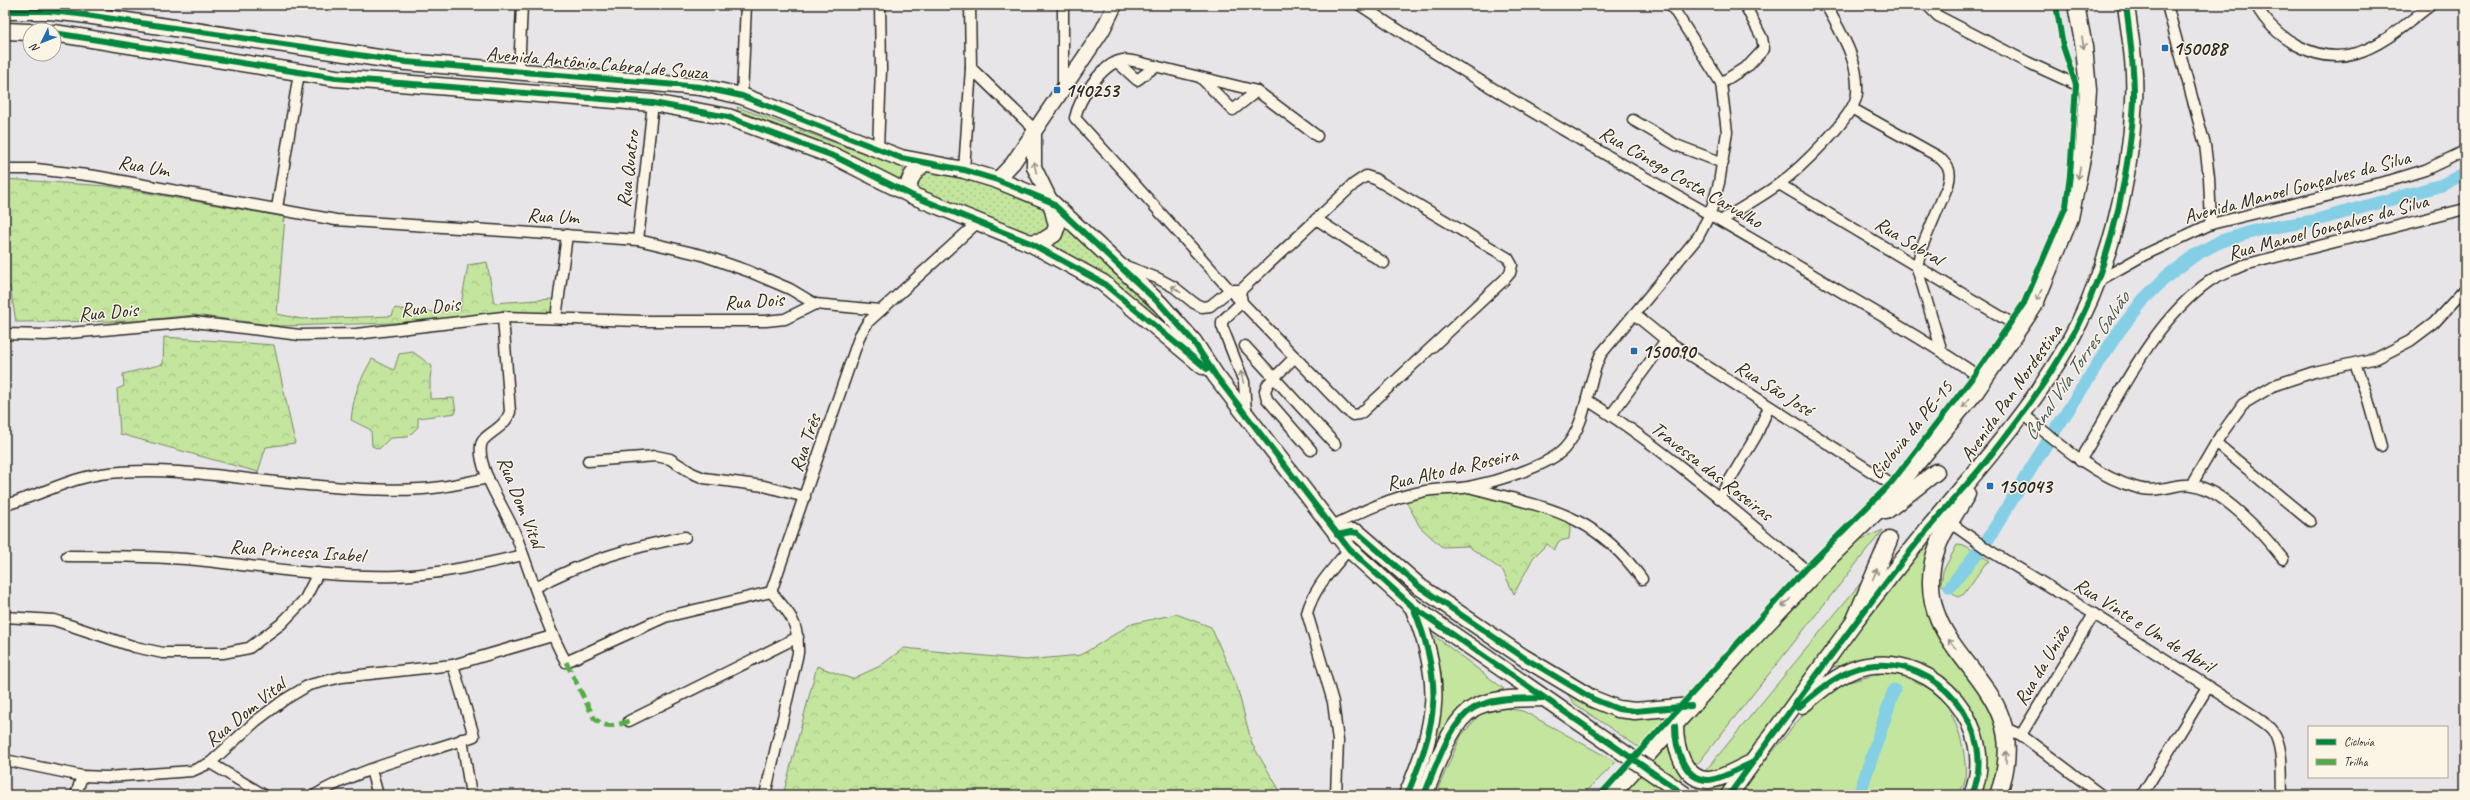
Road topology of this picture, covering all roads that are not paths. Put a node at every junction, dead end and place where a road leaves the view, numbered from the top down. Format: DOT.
graph roads {
  1 [pos="522,5"];
  2 [pos="746,5"];
  3 [pos="880,5"];
  4 [pos="970,5"];
  5 [pos="1063,5"];
  6 [pos="1115,5"];
  7 [pos="1671,5"];
  8 [pos="1745,5"];
  9 [pos="1826,5"];
  10 [pos="1927,5"];
  11 [pos="2076,5"];
  12 [pos="2126,5"];
  13 [pos="2167,5"];
  14 [pos="2256,5"];
  15 [pos="2431,5"];
  16 [pos="1362,6"];
  17 [pos="50,8"];
  18 [pos="79,10"];
  19 [pos="5,11"];
  20 [pos="5,31"];
  21 [pos="22,32"];
  22 [pos="62,34"];
  23 [pos="1117,62"];
  24 [pos="1156,66"];
  25 [pos="971,68"];
  26 [pos="519,71"];
  27 [pos="299,73"];
  28 [pos="1200,78"];
  29 [pos="1721,83"];
  30 [pos="1063,88"];
  31 [pos="2088,90"];
  32 [pos="1257,91"];
  33 [pos="742,96"];
  34 [pos="653,103"];
  35 [pos="1853,109"];
  36 [pos="1633,120"];
  37 [pos="1034,129"];
  38 [pos="1317,136"];
  39 [pos="878,148"];
  40 [pos="2464,154"];
  41 [pos="924,163"];
  42 [pos="1723,163"];
  43 [pos="5,169"];
  44 [pos="964,170"];
  45 [pos="997,180"];
  46 [pos="1779,184"];
  47 [pos="911,195"];
  48 [pos="1051,202"];
  49 [pos="277,208"];
  50 [pos="2465,208"];
  51 [pos="1710,214"];
  52 [pos="1316,219"];
  53 [pos="1722,220"];
  54 [pos="977,223"];
  55 [pos="2211,224"];
  56 [pos="566,235"];
  57 [pos="638,240"];
  58 [pos="1030,243"];
  59 [pos="1116,262"];
  60 [pos="1384,263"];
  61 [pos="1918,268"];
  62 [pos="2098,281"];
  63 [pos="2465,289"];
  64 [pos="1230,290"];
  65 [pos="1241,290"];
  66 [pos="1242,302"];
  67 [pos="815,304"];
  68 [pos="880,310"];
  69 [pos="1634,314"];
  70 [pos="503,318"];
  71 [pos="556,318"];
  72 [pos="2020,328"];
  73 [pos="5,334"];
  74 [pos="1666,340"];
  75 [pos="1245,346"];
  76 [pos="1942,352"];
  77 [pos="1295,357"];
  78 [pos="2355,364"];
  79 [pos="1216,376"];
  80 [pos="1274,378"];
  81 [pos="1984,380"];
  82 [pos="1587,400"];
  83 [pos="1769,407"];
  84 [pos="2022,413"];
  85 [pos="1611,415"];
  86 [pos="1246,416"];
  87 [pos="2216,443"];
  88 [pos="1335,444"];
  89 [pos="2381,446"];
  90 [pos="1310,450"];
  91 [pos="588,461"];
  92 [pos="2080,461"];
  93 [pos="1936,472"];
  94 [pos="488,478"];
  95 [pos="2192,484"];
  96 [pos="1469,487"];
  97 [pos="1897,488"];
  98 [pos="805,497"];
  99 [pos="1719,498"];
  100 [pos="5,505"];
  101 [pos="1945,519"];
  102 [pos="2310,521"];
  103 [pos="1861,528"];
  104 [pos="1334,531"];
  105 [pos="685,537"];
  106 [pos="1889,540"];
  107 [pos="1349,549"];
  108 [pos="523,555"];
  109 [pos="67,556"];
  110 [pos="2283,559"];
  111 [pos="318,573"];
  112 [pos="1812,575"];
  113 [pos="1642,579"];
  114 [pos="536,587"];
  115 [pos="771,592"];
  116 [pos="1413,607"];
  117 [pos="2094,614"];
  118 [pos="5,618"];
  119 [pos="1854,622"];
  120 [pos="552,636"];
  121 [pos="798,638"];
  122 [pos="453,665"];
  123 [pos="2208,687"];
  124 [pos="1544,698"];
  125 [pos="1691,706"];
  126 [pos="1787,717"];
  127 [pos="629,721"];
  128 [pos="1675,726"];
  129 [pos="2005,728"];
  130 [pos="2021,735"];
  131 [pos="462,739"];
  132 [pos="5,760"];
  133 [pos="210,763"];
  134 [pos="1752,763"];
  135 [pos="371,770"];
  136 [pos="82,776"];
  137 [pos="76,795"];
  138 [pos="264,795"];
  139 [pos="315,795"];
  140 [pos="378,795"];
  141 [pos="471,795"];
  142 [pos="765,795"];
  143 [pos="1336,795"];
  144 [pos="1407,795"];
  145 [pos="1424,795"];
  146 [pos="1611,795"];
  147 [pos="1685,795"];
  148 [pos="1729,795"];
  149 [pos="1972,795"];
  150 [pos="1998,795"];
  151 [pos="2102,795"];
  152 [pos="2142,795"];
  153 [pos="2282,795"];
  1 -- 26 [label="street"];
  2 -- 33 [label="street"];
  3 -- 39 [label="street"];
  4 -- 25 [label="street"];
  5 -- 30 [label="street"];
  6 -- 30 [label="main road"];
  7 -- 29 [label="street"];
  8 -- 29 [label="street"];
  9 -- 35 [label="street"];
  10 -- 31 [label="street"];
  11 -- 31 [label="highway, Avenida Pan Nordestina, one-way"];
  12 -- 62 [label="highway, Avenida Pan Nordestina"];
  13 -- 55 [label="street"];
  14 -- 15 [label="street"];
  16 -- 51 [label="street, Rua Cônego Costa Carvalho"];
  17 -- 18 [label="highway, Avenida Antônio Cabral de Souza"];
  17 -- 19 [label="highway, Avenida Antônio Cabral de Souza"];
  18 -- 26 [label="highway, Avenida Antônio Cabral de Souza"];
  20 -- 21 [label="highway"];
  22 -- 27 [label="highway, Avenida Antônio Cabral de Souza"];
  23 -- 24 [label="street"];
  23 -- 24 [label="street"];
  23 -- 64 [label="street"];
  24 -- 28 [label="street"];
  25 -- 37 [label="street"];
  25 -- 44 [label="street"];
  26 -- 33 [label="highway, Avenida Antônio Cabral de Souza"];
  27 -- 34 [label="highway, Avenida Antônio Cabral de Souza"];
  27 -- 49 [label="street"];
  28 -- 32 [label="street"];
  28 -- 32 [label="street"];
  29 -- 42 [label="street, Rua Alto da Roseira"];
  30 -- 37 [label="main road"];
  31 -- 72 [label="highway, Avenida Pan Nordestina, one-way"];
  32 -- 38 [label="street"];
  33 -- 39 [label="highway, Avenida Antônio Cabral de Souza"];
  34 -- 47 [label="highway, Avenida Antônio Cabral de Souza"];
  34 -- 57 [label="street, Rua Quatro"];
  35 -- 46 [label="street"];
  35 -- 61 [label="street"];
  36 -- 42 [label="street"];
  37 -- 45 [label="main road"];
  48 -- 37 [label="main road, one-way"];
  39 -- 41 [label="highway, Avenida Antônio Cabral de Souza"];
  40 -- 55 [label="street, Avenida Manoel Gonçalves da Silva"];
  41 -- 44 [label="highway, Avenida Antônio Cabral de Souza"];
  41 -- 47 [label="highway"];
  42 -- 51 [label="street, Rua Alto da Roseira"];
  43 -- 49 [label="street, Rua Um"];
  44 -- 45 [label="highway, Avenida Antônio Cabral de Souza"];
  45 -- 48 [label="highway, Avenida Antônio Cabral de Souza"];
  46 -- 53 [label="street"];
  46 -- 61 [label="street, Rua Sobral"];
  47 -- 54 [label="highway, Avenida Antônio Cabral de Souza"];
  48 -- 58 [label="highway"];
  48 -- 59 [label="highway, Avenida Antônio Cabral de Souza"];
  49 -- 56 [label="street, Rua Um"];
  50 -- 92 [label="street, Rua Manoel Gonçalves da Silva"];
  51 -- 53 [label="street, Rua Cônego Costa Carvalho"];
  51 -- 69 [label="street, Rua Alto da Roseira"];
  52 -- 60 [label="street"];
  52 -- 65 [label="street"];
  52 -- 77 [label="street"];
  53 -- 76 [label="street, Rua Cônego Costa Carvalho"];
  54 -- 58 [label="highway, Avenida Antônio Cabral de Souza"];
  54 -- 68 [label="street, Rua Três"];
  55 -- 62 [label="street, Avenida Manoel Gonçalves da Silva"];
  56 -- 57 [label="street, Rua Um"];
  56 -- 71 [label="street"];
  57 -- 67 [label="street, Rua Um"];
  58 -- 79 [label="highway, Avenida Antônio Cabral de Souza"];
  64 -- 59 [label="street, one-way"];
  59 -- 79 [label="highway, Avenida Antônio Cabral de Souza"];
  61 -- 72 [label="street, Rua Sobral"];
  61 -- 76 [label="street"];
  62 -- 84 [label="highway, Avenida Pan Nordestina"];
  63 -- 78 [label="street"];
  64 -- 65 [label="street"];
  64 -- 66 [label="street"];
  65 -- 66 [label="street"];
  66 -- 77 [label="street"];
  86 -- 66 [label="street, one-way"];
  67 -- 68 [label="street"];
  67 -- 71 [label="street, Rua Dois"];
  68 -- 98 [label="street, Rua Três"];
  69 -- 74 [label="street, Rua São José"];
  69 -- 82 [label="street, Rua Alto da Roseira"];
  70 -- 71 [label="street, Rua Dois"];
  70 -- 73 [label="street, Rua Dois"];
  70 -- 94 [label="street, Rua Dom Vital"];
  72 -- 81 [label="highway, Avenida Pan Nordestina"];
  74 -- 83 [label="street, Rua São José"];
  74 -- 85 [label="street"];
  75 -- 80 [label="street"];
  76 -- 81 [label="street, Rua Cônego Costa Carvalho"];
  77 -- 80 [label="street"];
  78 -- 87 [label="street"];
  78 -- 89 [label="street"];
  79 -- 86 [label="highway, Avenida Antônio Cabral de Souza"];
  80 -- 88 [label="street"];
  80 -- 90 [label="street"];
  81 -- 97 [label="highway, Avenida Pan Nordestina, one-way"];
  82 -- 85 [label="street, Travessa das Roseiras"];
  82 -- 96 [label="street, Rua Alto da Roseira"];
  83 -- 97 [label="street, Rua São José"];
  83 -- 99 [label="street"];
  84 -- 92 [label="street"];
  84 -- 101 [label="highway, Avenida Pan Nordestina"];
  85 -- 99 [label="street, Travessa das Roseiras"];
  86 -- 104 [label="highway, Avenida Antônio Cabral de Souza"];
  87 -- 95 [label="street"];
  87 -- 102 [label="street"];
  91 -- 98 [label="street"];
  92 -- 95 [label="street"];
  93 -- 103 [label="highway"];
  94 -- 100 [label="street"];
  94 -- 108 [label="street, Rua Dom Vital"];
  95 -- 110 [label="street"];
  96 -- 104 [label="street, Rua Alto da Roseira"];
  96 -- 113 [label="street"];
  97 -- 103 [label="highway, Avenida Pan Nordestina"];
  98 -- 115 [label="street, Rua Três"];
  99 -- 112 [label="street, Travessa das Roseiras"];
  101 -- 117 [label="street, Rua Vinte e Um de Abril"];
  101 -- 119 [label="highway"];
  129 -- 101 [label="highway, one-way"];
  103 -- 112 [label="highway, Avenida Pan Nordestina"];
  104 -- 107 [label="highway, Avenida Antônio Cabral de Souza"];
  104 -- 125 [label="highway"];
  105 -- 114 [label="street"];
  119 -- 106 [label="highway, one-way"];
  107 -- 116 [label="highway, Avenida Antônio Cabral de Souza"];
  107 -- 143 [label="street"];
  108 -- 111 [label="street, Rua Princesa Isabel"];
  108 -- 114 [label="street, Rua Dom Vital"];
  109 -- 111 [label="street, Rua Princesa Isabel"];
  111 -- 118 [label="street"];
  112 -- 125 [label="highway, Avenida Pan Nordestina, one-way"];
  114 -- 120 [label="street, Rua Dom Vital"];
  115 -- 120 [label="street, Rua Dom Vital"];
  115 -- 121 [label="street"];
  116 -- 124 [label="highway, Avenida Antônio Cabral de Souza"];
  116 -- 144 [label="highway"];
  117 -- 123 [label="street, Rua Vinte e Um de Abril"];
  117 -- 130 [label="street, Rua da União"];
  119 -- 126 [label="highway"];
  120 -- 122 [label="street, Rua Dom Vital"];
  121 -- 127 [label="street"];
  121 -- 142 [label="street"];
  122 -- 131 [label="street"];
  122 -- 133 [label="street, Rua Dom Vital"];
  123 -- 152 [label="street"];
  123 -- 153 [label="street, Rua Vinte e Um de Abril"];
  124 -- 145 [label="highway"];
  124 -- 147 [label="highway, Avenida Antônio Cabral de Souza, bridge"];
  125 -- 128 [label="highway, Avenida Pan Nordestina"];
  126 -- 134 [label="highway"];
  126 -- 149 [label="highway"];
  128 -- 134 [label="highway"];
  128 -- 146 [label="highway, Avenida Pan Nordestina"];
  129 -- 130 [label="street"];
  150 -- 129 [label="highway, one-way"];
  130 -- 151 [label="street"];
  131 -- 135 [label="street"];
  131 -- 141 [label="street"];
  132 -- 136 [label="street, Rua Dom Vital"];
  133 -- 136 [label="street, Rua Dom Vital"];
  133 -- 138 [label="street"];
  134 -- 148 [label="highway"];
  135 -- 139 [label="street"];
  135 -- 140 [label="street"];
  136 -- 137 [label="street"];
}
